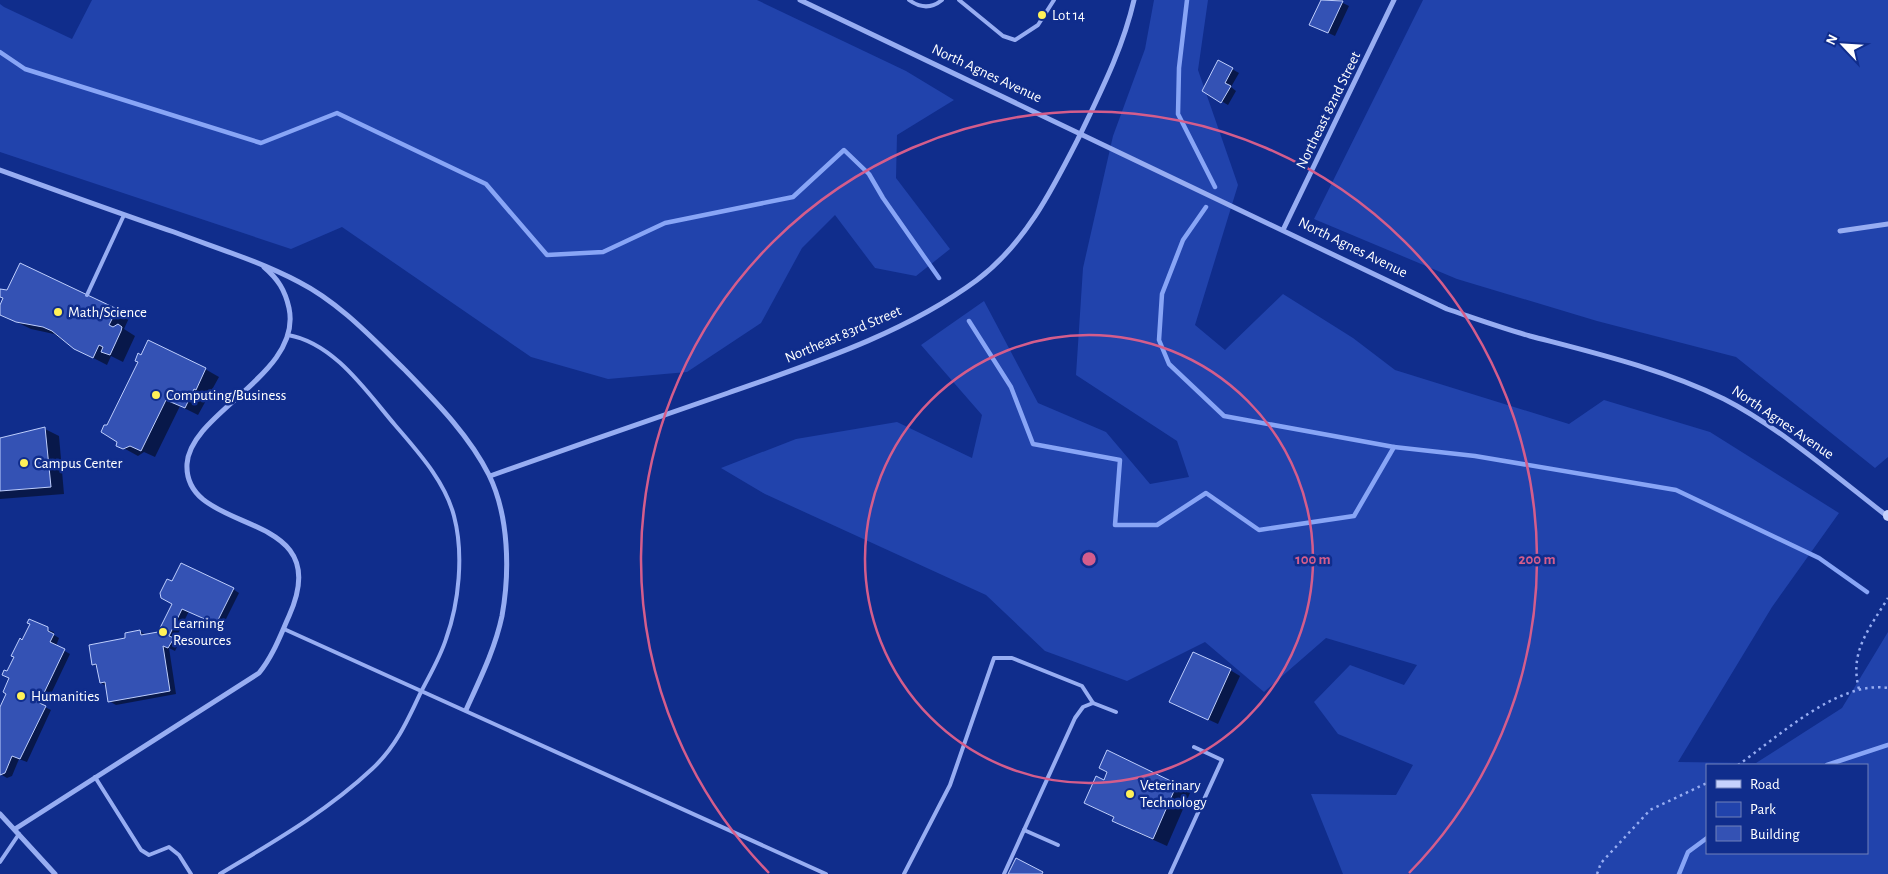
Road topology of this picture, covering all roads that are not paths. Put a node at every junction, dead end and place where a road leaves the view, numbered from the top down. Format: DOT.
graph roads {
  1 [pos="800,0"];
  2 [pos="909,0"];
  3 [pos="942,0"];
  4 [pos="959,0"];
  5 [pos="1054,0"];
  6 [pos="1134,0"];
  7 [pos="1394,0"];
  8 [pos="1080,134"];
  9 [pos="0,170"];
  10 [pos="124,214"];
  11 [pos="1888,224"];
  12 [pos="1283,230"];
  13 [pos="1840,231"];
  14 [pos="257,262"];
  15 [pos="87,295"];
  16 [pos="288,335"];
  17 [pos="490,476"];
  18 [pos="1888,516"];
  19 [pos="284,629"];
  20 [pos="422,690"];
  21 [pos="1093,703"];
  22 [pos="466,710"];
  23 [pos="1116,712"];
  24 [pos="1194,747"];
  25 [pos="95,778"];
  26 [pos="0,814"];
  27 [pos="15,829"];
  28 [pos="1024,830"];
  29 [pos="19,834"];
  30 [pos="1058,845"];
  31 [pos="0,862"];
  32 [pos="55,874"];
  33 [pos="191,874"];
  34 [pos="220,874"];
  35 [pos="826,874"];
  36 [pos="904,874"];
  37 [pos="1004,874"];
  38 [pos="1170,874"];
  1 -- 8 [label="street, North Agnes Avenue"];
  2 -- 3 [label="lane"];
  4 -- 5 [label="lane"];
  6 -- 8 [label="street, Northeast 83rd Street"];
  7 -- 12 [label="street, Northeast 82nd Street"];
  8 -- 12 [label="street, North Agnes Avenue"];
  8 -- 17 [label="street, Northeast 83rd Street"];
  9 -- 10 [label="street"];
  10 -- 14 [label="street"];
  10 -- 15 [label="lane"];
  11 -- 13 [label="street"];
  12 -- 18 [label="street, North Agnes Avenue"];
  14 -- 16 [label="street"];
  14 -- 17 [label="street"];
  16 -- 19 [label="street"];
  16 -- 20 [label="lane"];
  17 -- 22 [label="street"];
  19 -- 20 [label="lane"];
  19 -- 25 [label="street"];
  20 -- 22 [label="lane"];
  20 -- 34 [label="lane"];
  21 -- 23 [label="lane"];
  21 -- 28 [label="lane"];
  21 -- 36 [label="lane"];
  22 -- 35 [label="lane"];
  24 -- 38 [label="lane"];
  25 -- 27 [label="street"];
  25 -- 33 [label="lane"];
  26 -- 27 [label="street"];
  27 -- 29 [label="street"];
  28 -- 30 [label="lane"];
  28 -- 37 [label="lane"];
  29 -- 31 [label="lane"];
  29 -- 32 [label="street"];
}
